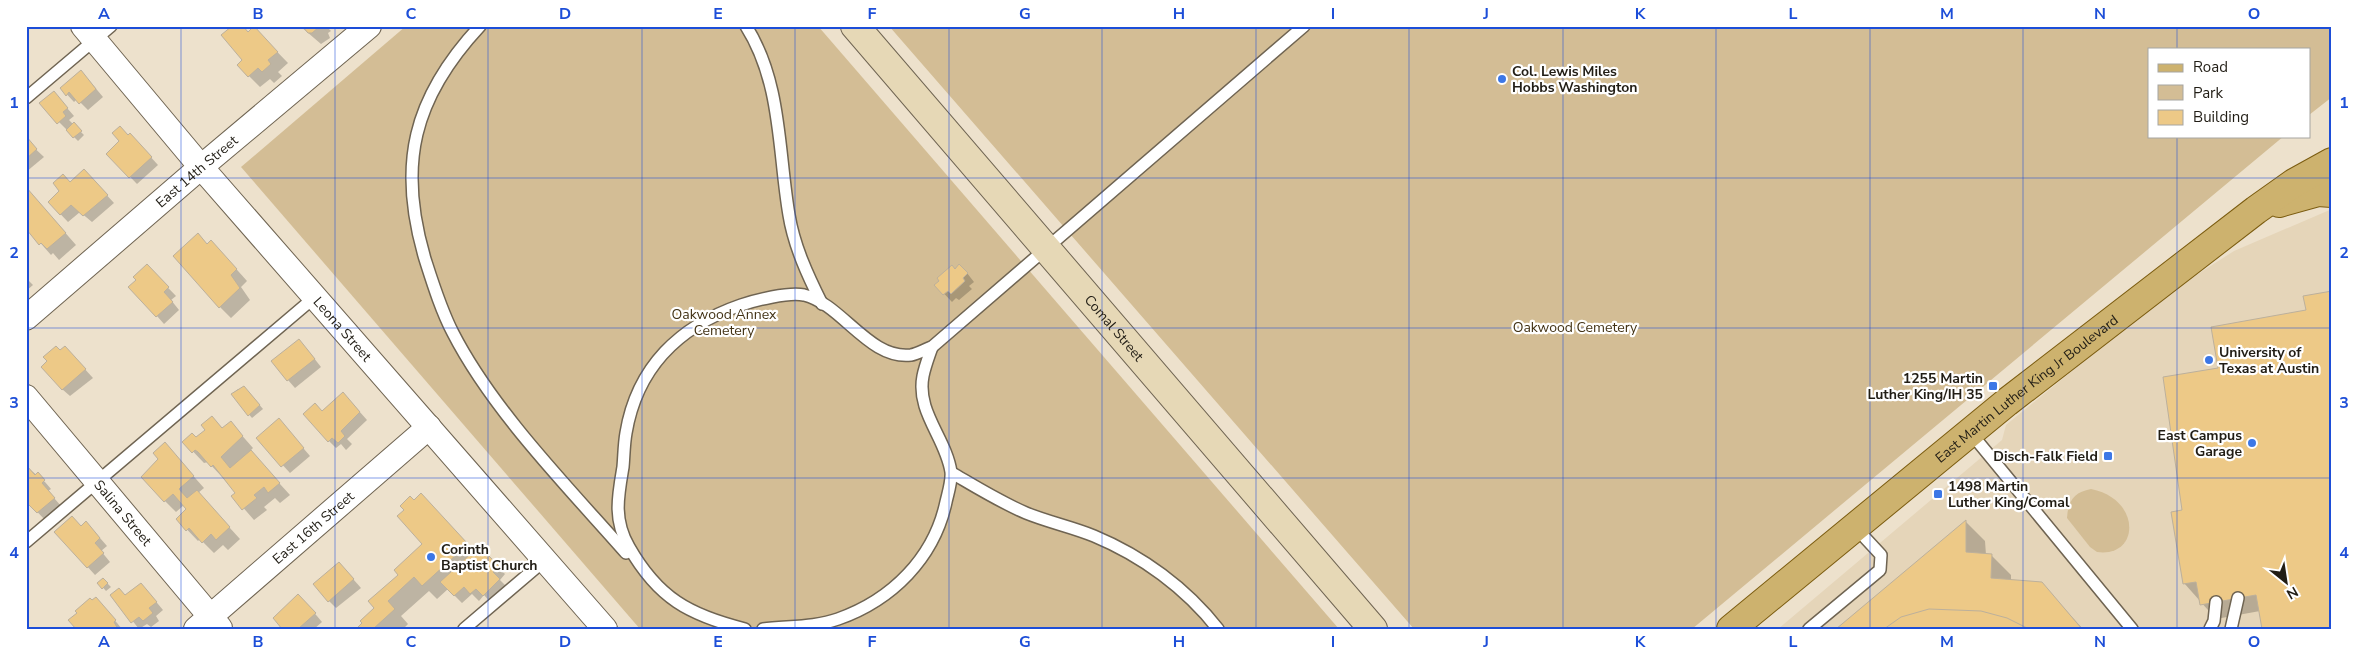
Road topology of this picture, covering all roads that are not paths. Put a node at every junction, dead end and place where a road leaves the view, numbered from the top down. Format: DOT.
graph roads {
  1 [pos="369,26"];
  2 [pos="480,26"];
  3 [pos="746,26"];
  4 [pos="854,26"];
  5 [pos="1304,26"];
  6 [pos="96,31"];
  7 [pos="26,98"];
  8 [pos="2332,162"];
  9 [pos="202,167"];
  10 [pos="2332,193"];
  11 [pos="2256,210"];
  12 [pos="1046,250"];
  13 [pos="316,296"];
  14 [pos="822,304"];
  15 [pos="26,318"];
  16 [pos="932,347"];
  17 [pos="26,398"];
  18 [pos="430,427"];
  19 [pos="1970,432"];
  20 [pos="952,474"];
  21 [pos="97,480"];
  22 [pos="1855,527"];
  23 [pos="26,542"];
  24 [pos="545,560"];
  25 [pos="644,572"];
  26 [pos="2238,598"];
  27 [pos="2216,602"];
  28 [pos="710,619"];
  29 [pos="209,625"];
  30 [pos="464,629"];
  31 [pos="605,629"];
  32 [pos="724,629"];
  33 [pos="745,629"];
  34 [pos="763,629"];
  35 [pos="1218,629"];
  36 [pos="1373,629"];
  37 [pos="1731,629"];
  38 [pos="1809,629"];
  39 [pos="2132,629"];
  40 [pos="2210,629"];
  41 [pos="2231,629"];
  1 -- 9 [label="street, East 14th Street"];
  2 -- 25 [label="lane"];
  3 -- 14 [label="lane"];
  4 -- 12 [label="street, Comal Street"];
  5 -- 12 [label="lane"];
  6 -- 7 [label="lane"];
  6 -- 9 [label="street, Leona Street"];
  8 -- 11 [label="main road, East Martin Luther King Jr Boulevard"];
  9 -- 13 [label="street, Leona Street"];
  9 -- 15 [label="street, East 14th Street"];
  10 -- 11 [label="main road"];
  11 -- 19 [label="main road, East Martin Luther King Jr Boulevard"];
  12 -- 16 [label="lane"];
  12 -- 36 [label="street, Comal Street"];
  13 -- 18 [label="street, Leona Street"];
  13 -- 21 [label="lane"];
  14 -- 16 [label="lane"];
  14 -- 25 [label="lane"];
  16 -- 20 [label="lane"];
  17 -- 21 [label="street, Salina Street"];
  18 -- 24 [label="street, Leona Street"];
  18 -- 29 [label="street, East 16th Street"];
  19 -- 22 [label="main road, East Martin Luther King Jr Boulevard"];
  19 -- 39 [label="lane"];
  20 -- 34 [label="lane"];
  20 -- 35 [label="lane"];
  21 -- 23 [label="lane"];
  21 -- 29 [label="street, Salina Street"];
  22 -- 37 [label="main road, East Martin Luther King Jr Boulevard"];
  22 -- 38 [label="lane"];
  24 -- 30 [label="lane"];
  24 -- 31 [label="street, Leona Street"];
  25 -- 28 [label="lane"];
  26 -- 41 [label="lane"];
  27 -- 40 [label="lane"];
  28 -- 32 [label="lane"];
  28 -- 33 [label="lane"];
}
